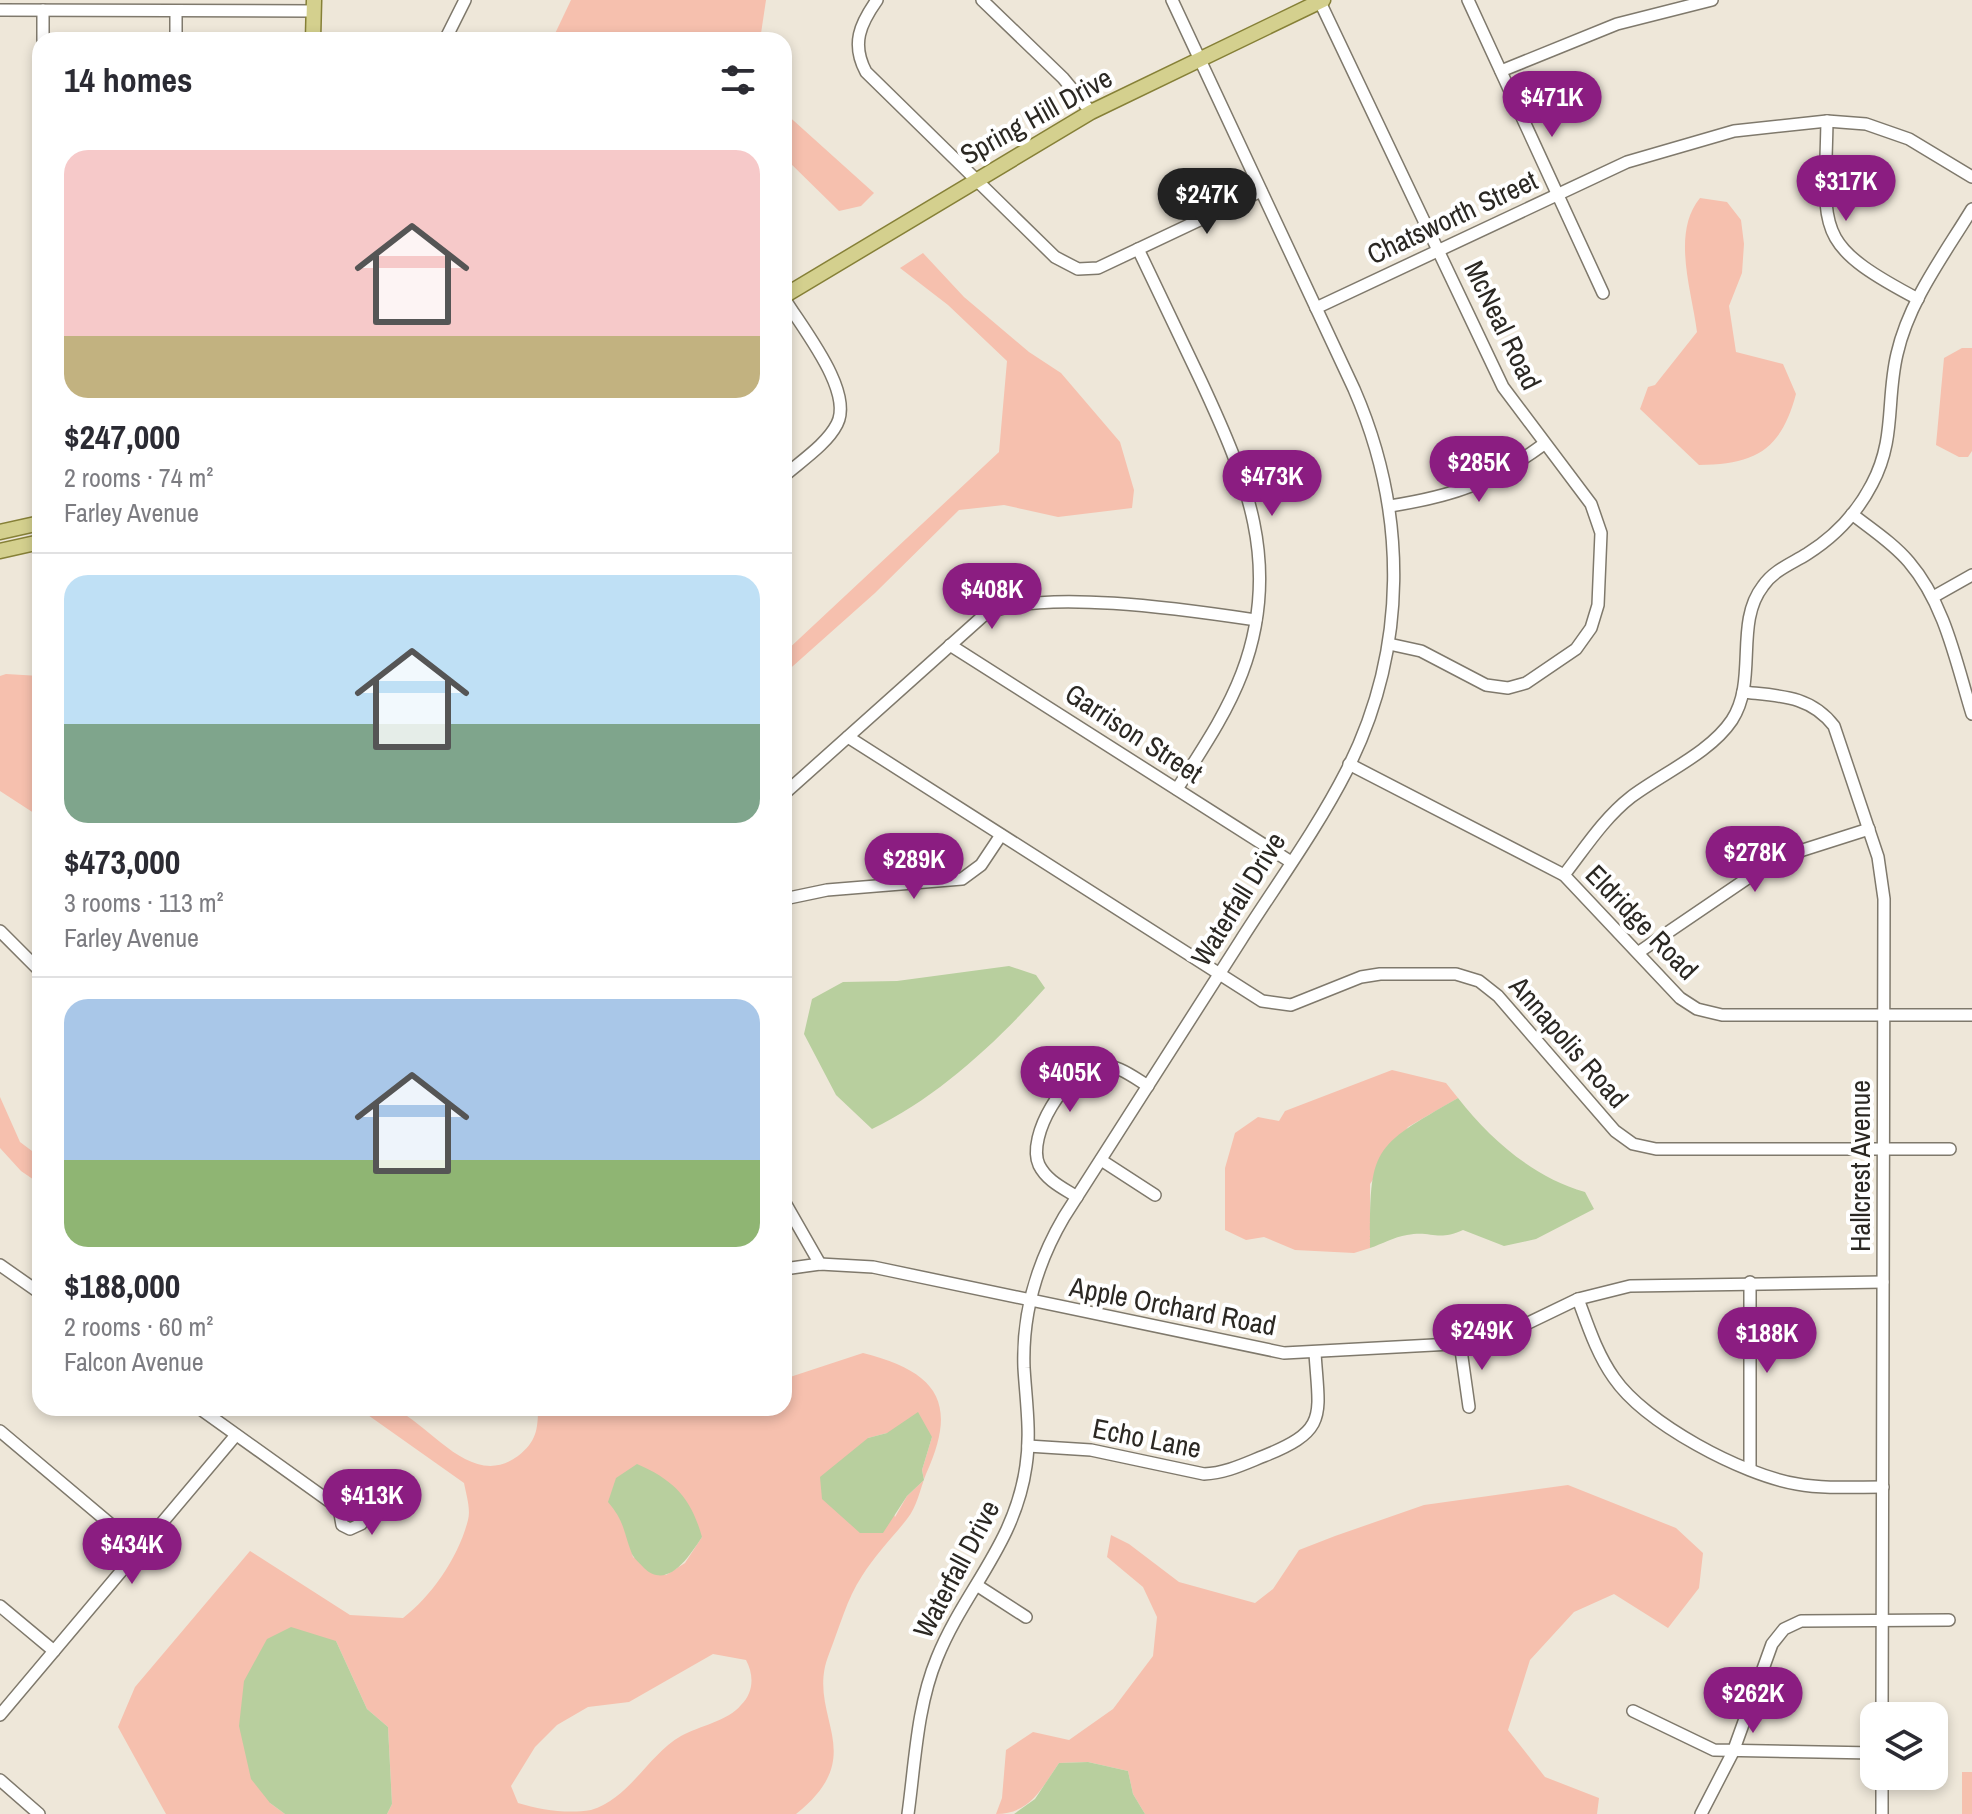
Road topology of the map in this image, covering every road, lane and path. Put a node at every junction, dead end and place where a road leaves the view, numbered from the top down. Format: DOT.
graph roads {
  1 [pos="465,0"];
  2 [pos="877,0"];
  3 [pos="982,0"];
  4 [pos="1172,0"];
  5 [pos="1468,0"];
  6 [pos="1712,0"];
  7 [pos="1322,1"];
  8 [pos="314,6"];
  9 [pos="0,10"];
  10 [pos="43,10"];
  11 [pos="176,11"];
  12 [pos="43,32"];
  13 [pos="176,32"];
  14 [pos="313,32"];
  15 [pos="449,32"];
  16 [pos="1198,59"];
  17 [pos="1501,71"];
  18 [pos="1091,112"];
  19 [pos="1827,121"];
  20 [pos="1972,177"];
  21 [pos="975,179"];
  22 [pos="1261,191"];
  23 [pos="1559,194"];
  24 [pos="1972,209"];
  25 [pos="1138,249"];
  26 [pos="1439,250"];
  27 [pos="792,292"];
  28 [pos="1603,293"];
  29 [pos="1918,299"];
  30 [pos="1316,308"];
  31 [pos="792,310"];
  32 [pos="1544,444"];
  33 [pos="792,469"];
  34 [pos="1390,506"];
  35 [pos="1852,514"];
  36 [pos="32,525"];
  37 [pos="0,532"];
  38 [pos="32,544"];
  39 [pos="0,551"];
  40 [pos="1972,575"];
  41 [pos="1933,597"];
  42 [pos="1256,620"];
  43 [pos="1389,644"];
  44 [pos="950,645"];
  45 [pos="1743,692"];
  46 [pos="1972,714"];
  47 [pos="848,737"];
  48 [pos="1349,764"];
  49 [pos="792,787"];
  50 [pos="1177,789"];
  51 [pos="1869,829"];
  52 [pos="1001,835"];
  53 [pos="1291,862"];
  54 [pos="1564,875"];
  55 [pos="792,897"];
  56 [pos="0,931"];
  57 [pos="1639,952"];
  58 [pos="32,963"];
  59 [pos="1219,974"];
  60 [pos="1884,1015"];
  61 [pos="1972,1015"];
  62 [pos="1148,1086"];
  63 [pos="1884,1149"];
  64 [pos="1950,1149"];
  65 [pos="1101,1160"];
  66 [pos="1155,1195"];
  67 [pos="1077,1197"];
  68 [pos="792,1215"];
  69 [pos="820,1264"];
  70 [pos="0,1265"];
  71 [pos="792,1268"];
  72 [pos="1750,1282"];
  73 [pos="1883,1282"];
  74 [pos="32,1287"];
  75 [pos="1578,1299"];
  76 [pos="1030,1301"];
  77 [pos="1460,1343"];
  78 [pos="1315,1353"];
  79 [pos="1469,1407"];
  80 [pos="210,1416"];
  81 [pos="0,1431"];
  82 [pos="236,1435"];
  83 [pos="1028,1446"];
  84 [pos="1750,1468"];
  85 [pos="1883,1487"];
  86 [pos="339,1508"];
  87 [pos="140,1549"];
  88 [pos="978,1586"];
  89 [pos="0,1606"];
  90 [pos="1026,1617"];
  91 [pos="1882,1620"];
  92 [pos="1949,1620"];
  93 [pos="54,1651"];
  94 [pos="1882,1702"];
  95 [pos="1633,1711"];
  96 [pos="0,1715"];
  97 [pos="1733,1752"];
  98 [pos="1860,1753"];
  99 [pos="0,1780"];
  100 [pos="1882,1790"];
  101 [pos="39,1814"];
  102 [pos="908,1814"];
  103 [pos="1701,1814"];
  104 [pos="1882,1814"];
  1 -- 15 [label="street"];
  2 -- 21 [label="street"];
  3 -- 18 [label="street"];
  4 -- 16 [label="street, Waterfall Drive"];
  5 -- 17 [label="street"];
  6 -- 17 [label="street"];
  7 -- 16 [label="main road, Spring Hill Drive"];
  7 -- 26 [label="street, McNeal Road"];
  8 -- 11 [label="street"];
  8 -- 14 [label="main road"];
  9 -- 10 [label="street"];
  10 -- 11 [label="street"];
  10 -- 12 [label="street"];
  11 -- 13 [label="street"];
  16 -- 18 [label="main road, Spring Hill Drive"];
  16 -- 22 [label="street, Waterfall Drive"];
  17 -- 23 [label="street"];
  18 -- 21 [label="main road, Spring Hill Drive"];
  19 -- 20 [label="street, Chatsworth Street"];
  19 -- 23 [label="street, Chatsworth Street"];
  19 -- 29 [label="street"];
  21 -- 25 [label="street"];
  21 -- 27 [label="main road, Spring Hill Drive"];
  22 -- 25 [label="street"];
  22 -- 30 [label="street, Waterfall Drive"];
  23 -- 26 [label="street, Chatsworth Street"];
  23 -- 28 [label="street"];
  24 -- 29 [label="street"];
  25 -- 42 [label="street"];
  26 -- 30 [label="street, Chatsworth Street"];
  26 -- 32 [label="street, McNeal Road"];
  29 -- 35 [label="street"];
  30 -- 34 [label="street, Waterfall Drive"];
  31 -- 33 [label="street"];
  32 -- 34 [label="street"];
  32 -- 43 [label="street, McNeal Road"];
  34 -- 43 [label="street, Waterfall Drive"];
  35 -- 41 [label="street"];
  35 -- 45 [label="street"];
  36 -- 37 [label="main road"];
  38 -- 39 [label="main road"];
  40 -- 41 [label="street"];
  41 -- 46 [label="street"];
  42 -- 44 [label="street"];
  42 -- 50 [label="street"];
  43 -- 48 [label="street, Waterfall Drive"];
  44 -- 47 [label="street"];
  44 -- 50 [label="street, Garrison Street"];
  45 -- 51 [label="street, Hallcrest Avenue"];
  45 -- 54 [label="street"];
  47 -- 49 [label="street"];
  47 -- 52 [label="street, Annapolis Road"];
  48 -- 53 [label="street, Waterfall Drive"];
  48 -- 54 [label="street, Eldridge Road"];
  50 -- 53 [label="street, Garrison Street"];
  51 -- 57 [label="street"];
  51 -- 60 [label="street, Hallcrest Avenue"];
  52 -- 55 [label="street"];
  52 -- 59 [label="street, Annapolis Road"];
  53 -- 59 [label="street, Waterfall Drive"];
  54 -- 57 [label="street, Eldridge Road"];
  56 -- 58 [label="street"];
  57 -- 60 [label="street, Eldridge Road"];
  59 -- 62 [label="street, Waterfall Drive"];
  59 -- 63 [label="street, Annapolis Road"];
  60 -- 61 [label="street, Eldridge Road"];
  60 -- 63 [label="street, Hallcrest Avenue"];
  62 -- 65 [label="street, Waterfall Drive"];
  62 -- 67 [label="street"];
  63 -- 64 [label="street, Annapolis Road"];
  63 -- 73 [label="street, Hallcrest Avenue"];
  65 -- 66 [label="street"];
  65 -- 67 [label="street, Waterfall Drive"];
  67 -- 76 [label="street, Waterfall Drive"];
  68 -- 69 [label="street"];
  69 -- 71 [label="street, Apple Orchard Road"];
  69 -- 76 [label="street, Apple Orchard Road"];
  70 -- 74 [label="street"];
  72 -- 73 [label="street, Apple Orchard Road"];
  72 -- 75 [label="street, Apple Orchard Road"];
  72 -- 84 [label="street"];
  73 -- 85 [label="street, Hallcrest Avenue"];
  75 -- 77 [label="street, Apple Orchard Road"];
  75 -- 84 [label="street"];
  76 -- 78 [label="street, Apple Orchard Road"];
  76 -- 83 [label="street, Waterfall Drive"];
  77 -- 78 [label="street, Apple Orchard Road"];
  77 -- 79 [label="street"];
  78 -- 83 [label="street, Echo Lane"];
  80 -- 82 [label="street"];
  81 -- 87 [label="street"];
  82 -- 86 [label="street"];
  82 -- 87 [label="street"];
  83 -- 88 [label="street, Waterfall Drive"];
  84 -- 85 [label="street"];
  85 -- 91 [label="street, Hallcrest Avenue"];
  87 -- 93 [label="street"];
  88 -- 90 [label="street"];
  88 -- 102 [label="street, Waterfall Drive"];
  89 -- 93 [label="street"];
  91 -- 92 [label="street"];
  91 -- 94 [label="street, Hallcrest Avenue"];
  91 -- 97 [label="street"];
  93 -- 96 [label="street"];
  95 -- 97 [label="street"];
  97 -- 98 [label="street"];
  97 -- 103 [label="street"];
  99 -- 101 [label="street"];
  100 -- 104 [label="street"];
}
